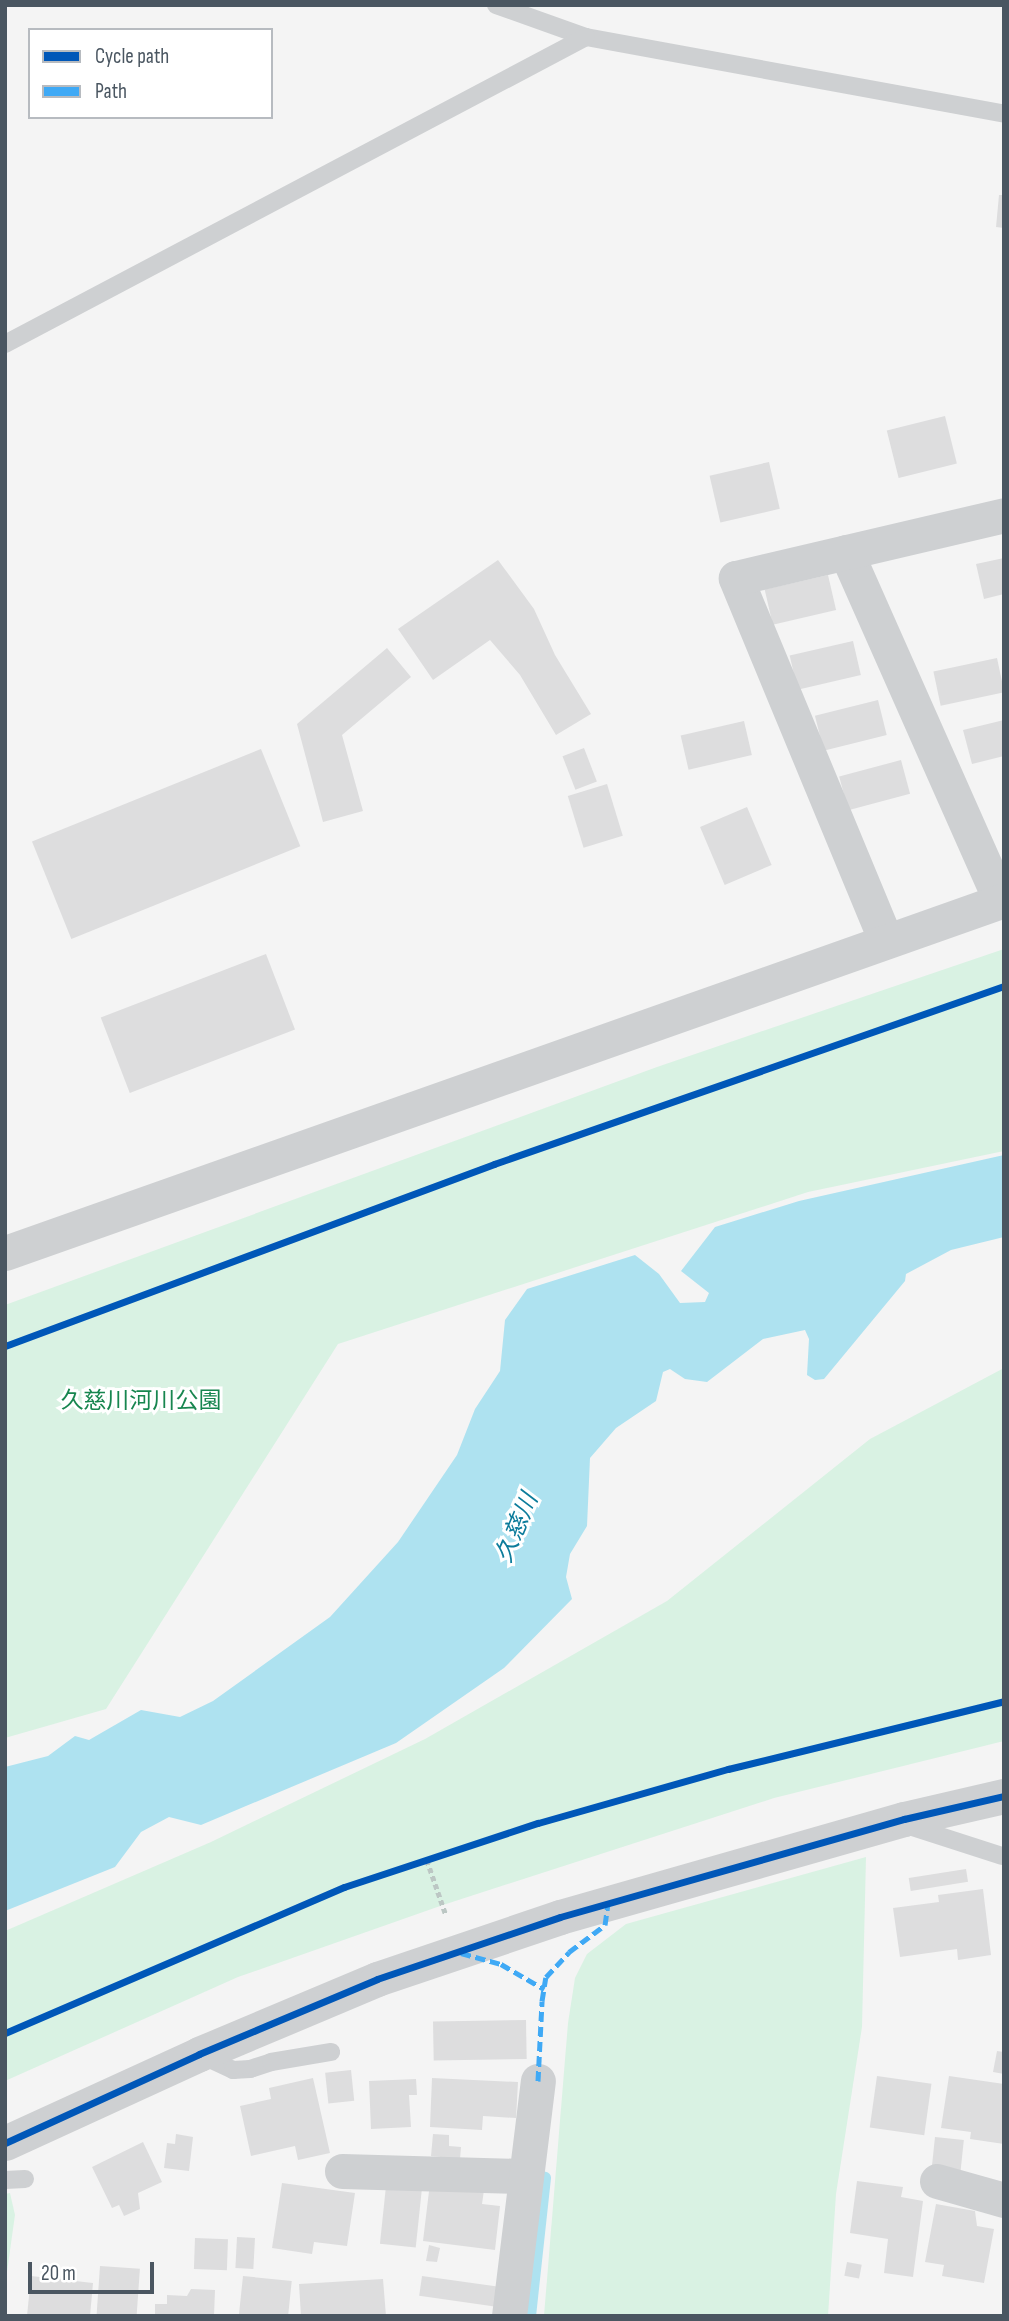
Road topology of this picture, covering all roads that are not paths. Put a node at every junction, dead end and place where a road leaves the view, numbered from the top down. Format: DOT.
graph roads {
  1 [pos="496,5"];
  2 [pos="586,37"];
  3 [pos="1004,114"];
  4 [pos="5,344"];
  5 [pos="1004,515"];
  6 [pos="846,552"];
  7 [pos="1003,900"];
  8 [pos="886,941"];
  9 [pos="5,1253"];
  10 [pos="1004,1796"];
  11 [pos="896,1822"];
  12 [pos="1002,1856"];
  13 [pos="331,2052"];
  14 [pos="199,2054"];
  15 [pos="538,2081"];
  16 [pos="5,2143"];
  17 [pos="342,2171"];
  18 [pos="525,2176"];
  19 [pos="25,2179"];
  20 [pos="5,2180"];
  21 [pos="937,2181"];
  22 [pos="1004,2200"];
  23 [pos="509,2316"];
  1 -- 2 [label="lane"];
  2 -- 3 [label="lane"];
  2 -- 4 [label="lane"];
  5 -- 6 [label="street"];
  6 -- 7 [label="street"];
  6 -- 8 [label="street"];
  7 -- 8 [label="street"];
  8 -- 9 [label="street"];
  10 -- 11 [label="street"];
  11 -- 12 [label="lane"];
  11 -- 14 [label="street"];
  13 -- 14 [label="lane"];
  14 -- 16 [label="street"];
  15 -- 18 [label="street"];
  17 -- 18 [label="street"];
  18 -- 23 [label="street"];
  19 -- 20 [label="lane"];
  21 -- 22 [label="street"];
}
